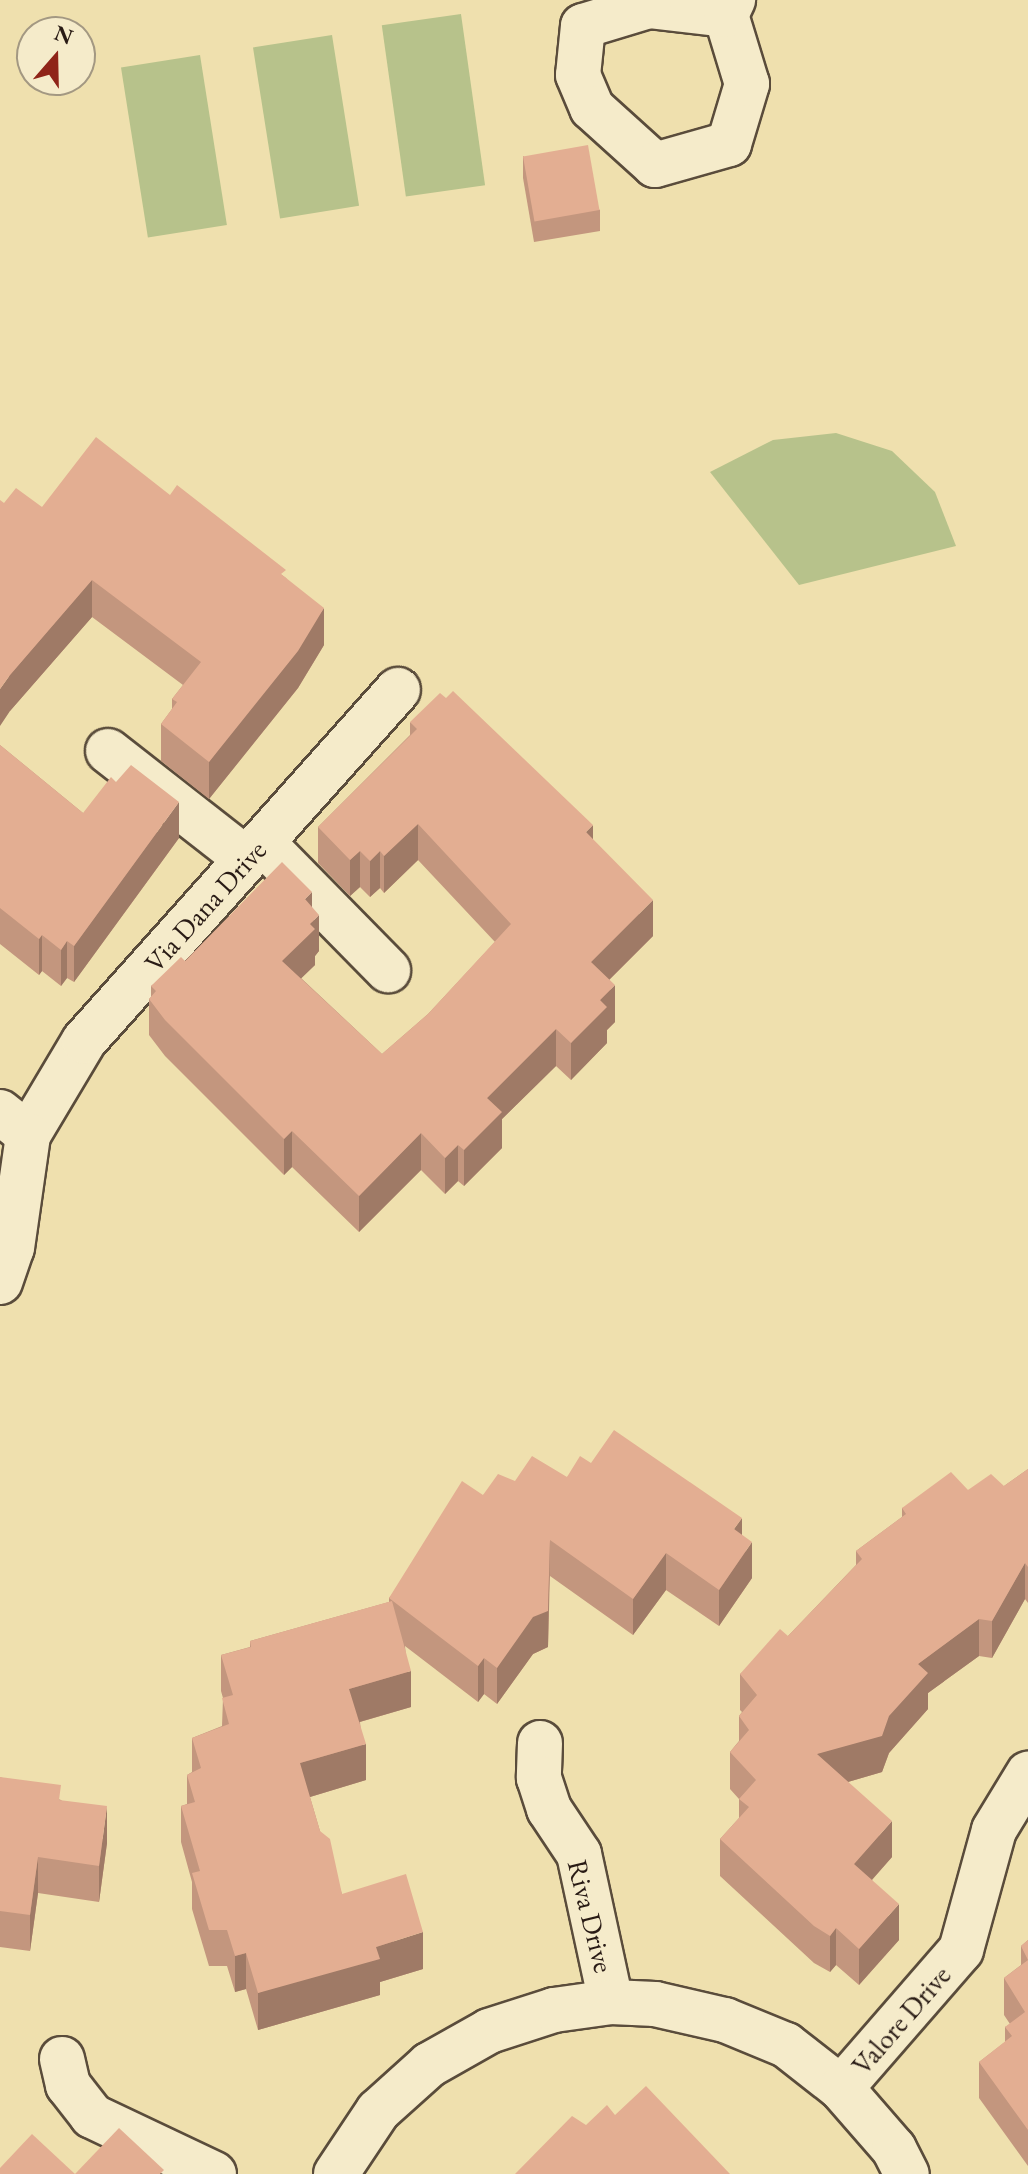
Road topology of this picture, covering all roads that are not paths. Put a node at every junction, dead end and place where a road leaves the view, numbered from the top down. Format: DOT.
graph roads {
  1 [pos="398,690"];
  2 [pos="108,751"];
  3 [pos="254,850"];
  4 [pos="388,970"];
  5 [pos="14,1123"];
  6 [pos="0,1282"];
  7 [pos="540,1743"];
  8 [pos="1028,1774"];
  9 [pos="611,2002"];
  10 [pos="62,2059"];
  11 [pos="841,2088"];
  12 [pos="214,2174"];
  13 [pos="336,2174"];
  14 [pos="907,2174"];
  1 -- 3 [label="street, Via Dana Drive"];
  2 -- 3 [label="street"];
  3 -- 4 [label="street"];
  3 -- 5 [label="street, Via Dana Drive"];
  5 -- 6 [label="street"];
  7 -- 9 [label="street, Riva Drive"];
  8 -- 11 [label="street, Valore Drive"];
  9 -- 11 [label="street"];
  9 -- 13 [label="street"];
  10 -- 12 [label="street"];
  11 -- 14 [label="street"];
}
